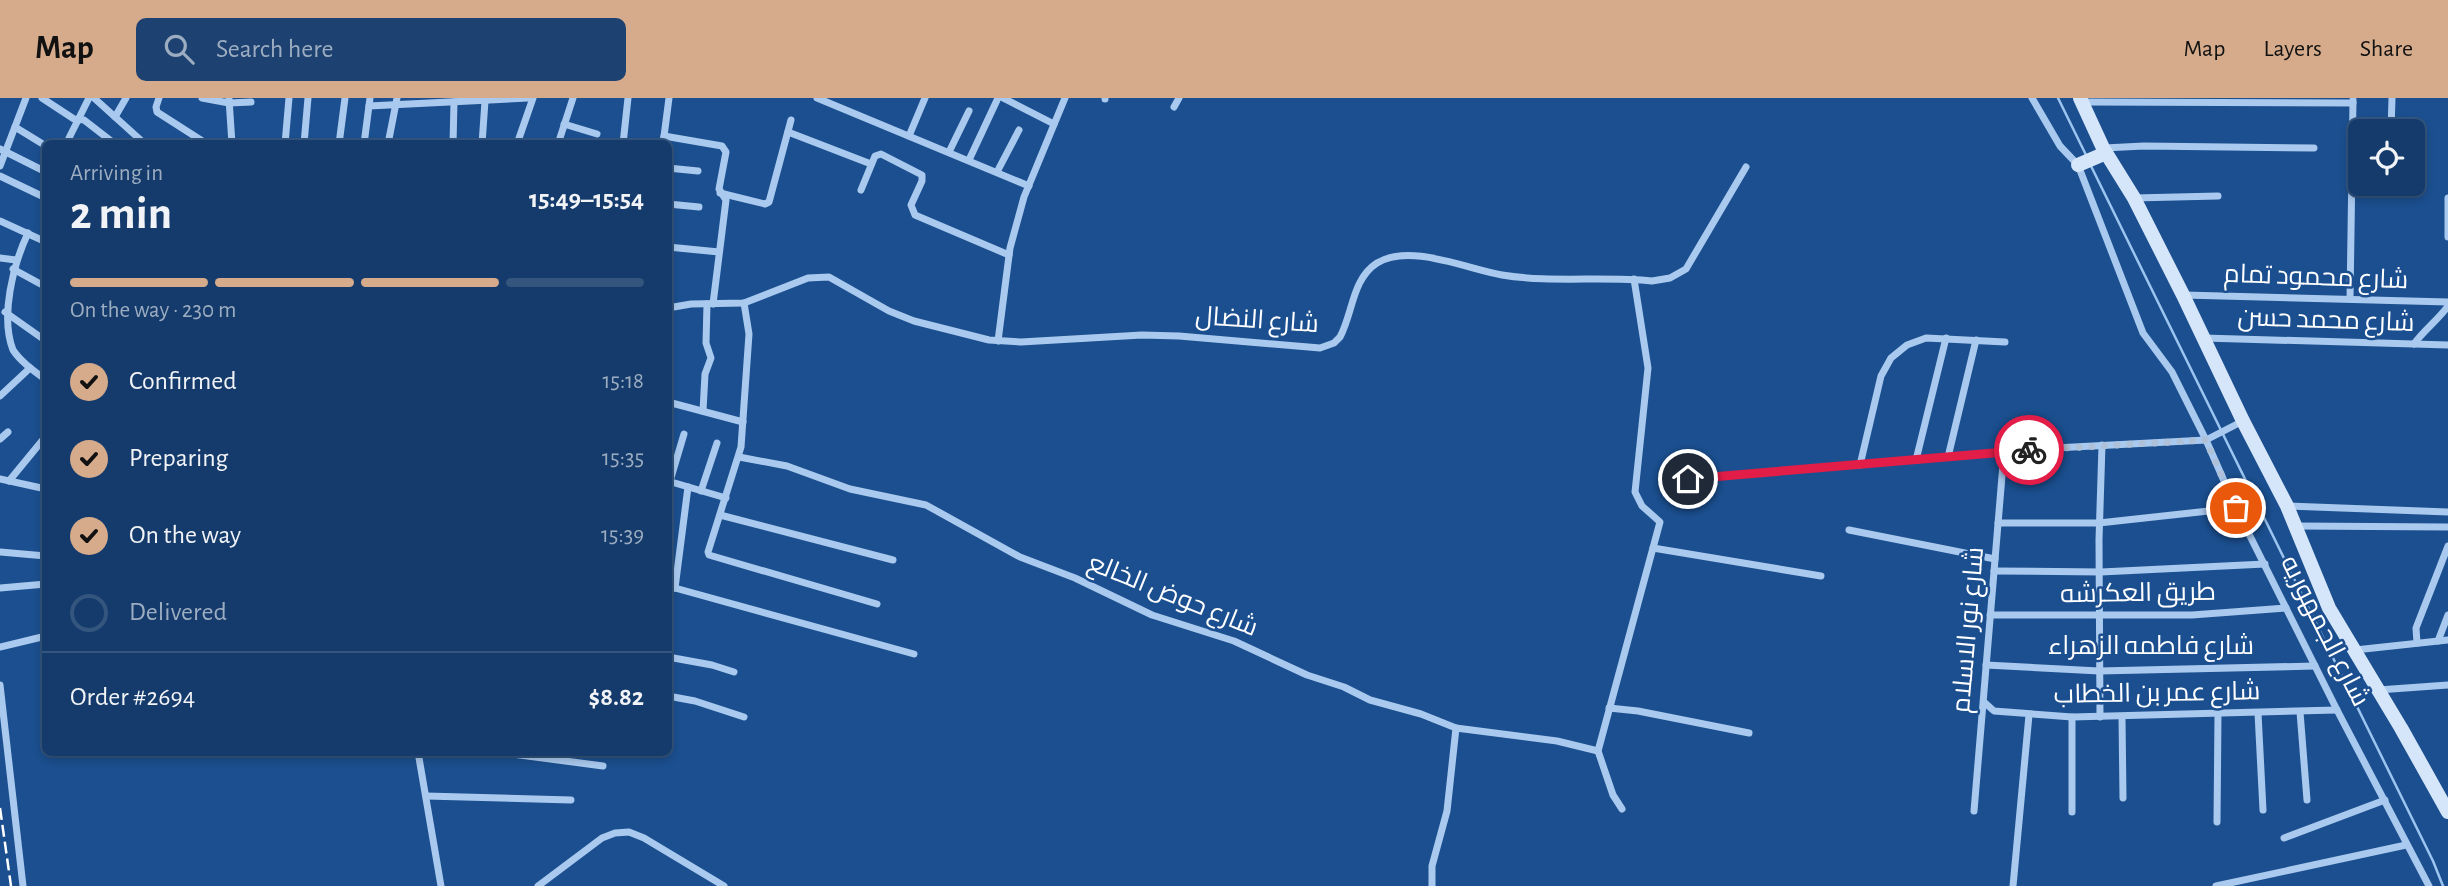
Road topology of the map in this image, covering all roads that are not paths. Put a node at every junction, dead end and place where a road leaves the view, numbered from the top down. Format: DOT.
graph roads {
  1 [pos="13,98"];
  2 [pos="42,98"];
  3 [pos="92,98"];
  4 [pos="126,98"];
  5 [pos="159,98"];
  6 [pos="202,98"];
  7 [pos="289,98"];
  8 [pos="308,98"];
  9 [pos="345,98"];
  10 [pos="527,98"];
  11 [pos="533,98"];
  12 [pos="573,98"];
  13 [pos="628,98"];
  14 [pos="669,98"];
  15 [pos="817,98"];
  16 [pos="925,98"];
  17 [pos="1001,98"];
  18 [pos="1065,98"];
  19 [pos="1179,98"];
  20 [pos="2032,98"];
  21 [pos="2392,98"];
  22 [pos="25,100"];
  23 [pos="229,100"];
  24 [pos="2081,100"];
  25 [pos="2193,100"];
  26 [pos="2250,100"];
  27 [pos="2302,100"];
  28 [pos="2353,100"];
  29 [pos="104,101"];
  30 [pos="396,101"];
  31 [pos="485,101"];
  32 [pos="251,102"];
  33 [pos="369,102"];
  34 [pos="454,102"];
  35 [pos="1174,107"];
  36 [pos="969,111"];
  37 [pos="115,117"];
  38 [pos="79,118"];
  39 [pos="2391,119"];
  40 [pos="791,120"];
  41 [pos="564,124"];
  42 [pos="1055,124"];
  43 [pos="15,128"];
  44 [pos="1019,130"];
  45 [pos="788,132"];
  46 [pos="597,134"];
  47 [pos="909,136"];
  48 [pos="69,138"];
  49 [pos="109,140"];
  50 [pos="141,140"];
  51 [pos="201,140"];
  52 [pos="232,140"];
  53 [pos="285,140"];
  54 [pos="304,140"];
  55 [pos="340,140"];
  56 [pos="364,140"];
  57 [pos="389,140"];
  58 [pos="453,140"];
  59 [pos="482,140"];
  60 [pos="518,140"];
  61 [pos="559,140"];
  62 [pos="623,140"];
  63 [pos="663,140"];
  64 [pos="672,141"];
  65 [pos="42,144"];
  66 [pos="2314,148"];
  67 [pos="3,151"];
  68 [pos="949,152"];
  69 [pos="2103,152"];
  70 [pos="969,160"];
  71 [pos="871,164"];
  72 [pos="2081,164"];
  73 [pos="0,166"];
  74 [pos="1745,167"];
  75 [pos="672,168"];
  76 [pos="42,170"];
  77 [pos="698,171"];
  78 [pos="997,172"];
  79 [pos="0,176"];
  80 [pos="1029,186"];
  81 [pos="861,190"];
  82 [pos="719,193"];
  83 [pos="42,196"];
  84 [pos="2218,196"];
  85 [pos="2133,198"];
  86 [pos="2448,198"];
  87 [pos="672,204"];
  88 [pos="699,207"];
  89 [pos="0,220"];
  90 [pos="28,233"];
  91 [pos="2448,237"];
  92 [pos="42,240"];
  93 [pos="672,247"];
  94 [pos="719,252"];
  95 [pos="1009,255"];
  96 [pos="0,258"];
  97 [pos="14,265"];
  98 [pos="1634,279"];
  99 [pos="42,284"];
  100 [pos="3,294"];
  101 [pos="2183,295"];
  102 [pos="2350,299"];
  103 [pos="744,303"];
  104 [pos="710,304"];
  105 [pos="2448,304"];
  106 [pos="672,308"];
  107 [pos="5,312"];
  108 [pos="3,329"];
  109 [pos="42,338"];
  110 [pos="1947,338"];
  111 [pos="2204,338"];
  112 [pos="1976,340"];
  113 [pos="998,341"];
  114 [pos="2005,342"];
  115 [pos="2414,344"];
  116 [pos="2448,345"];
  117 [pos="30,368"];
  118 [pos="42,377"];
  119 [pos="0,396"];
  120 [pos="672,402"];
  121 [pos="703,411"];
  122 [pos="743,422"];
  123 [pos="2237,424"];
  124 [pos="8,432"];
  125 [pos="684,434"];
  126 [pos="0,439"];
  127 [pos="2206,440"];
  128 [pos="717,443"];
  129 [pos="2102,445"];
  130 [pos="42,447"];
  131 [pos="2004,452"];
  132 [pos="739,457"];
  133 [pos="1948,457"];
  134 [pos="1916,460"];
  135 [pos="1860,465"];
  136 [pos="672,472"];
  137 [pos="0,479"];
  138 [pos="1688,479"];
  139 [pos="9,481"];
  140 [pos="672,482"];
  141 [pos="688,487"];
  142 [pos="42,488"];
  143 [pos="702,491"];
  144 [pos="726,498"];
  145 [pos="2287,506"];
  146 [pos="2236,508"];
  147 [pos="2448,512"];
  148 [pos="720,515"];
  149 [pos="1998,523"];
  150 [pos="2099,523"];
  151 [pos="2296,526"];
  152 [pos="2448,527"];
  153 [pos="1849,530"];
  154 [pos="2448,546"];
  155 [pos="1653,548"];
  156 [pos="0,552"];
  157 [pos="42,556"];
  158 [pos="1995,559"];
  159 [pos="892,560"];
  160 [pos="2264,564"];
  161 [pos="1994,571"];
  162 [pos="2101,572"];
  163 [pos="1821,576"];
  164 [pos="42,584"];
  165 [pos="0,587"];
  166 [pos="672,589"];
  167 [pos="877,604"];
  168 [pos="2286,608"];
  169 [pos="1990,615"];
  170 [pos="2448,615"];
  171 [pos="2100,617"];
  172 [pos="42,637"];
  173 [pos="2448,640"];
  174 [pos="2438,641"];
  175 [pos="2417,643"];
  176 [pos="0,647"];
  177 [pos="2353,650"];
  178 [pos="914,654"];
  179 [pos="672,657"];
  180 [pos="1986,665"];
  181 [pos="2315,666"];
  182 [pos="2099,671"];
  183 [pos="734,672"];
  184 [pos="0,685"];
  185 [pos="2448,685"];
  186 [pos="2377,690"];
  187 [pos="672,697"];
  188 [pos="1983,701"];
  189 [pos="1609,708"];
  190 [pos="2337,710"];
  191 [pos="2300,712"];
  192 [pos="2258,713"];
  193 [pos="2218,714"];
  194 [pos="2029,715"];
  195 [pos="744,717"];
  196 [pos="2072,717"];
  197 [pos="2100,717"];
  198 [pos="2122,717"];
  199 [pos="1457,728"];
  200 [pos="1749,733"];
  201 [pos="1598,751"];
  202 [pos="419,756"];
  203 [pos="527,756"];
  204 [pos="603,766"];
  205 [pos="426,796"];
  206 [pos="2123,798"];
  207 [pos="571,800"];
  208 [pos="2307,800"];
  209 [pos="2385,800"];
  210 [pos="1622,809"];
  211 [pos="2263,810"];
  212 [pos="1974,811"];
  213 [pos="2072,812"];
  214 [pos="2448,812"];
  215 [pos="2217,822"];
  216 [pos="2284,838"];
  217 [pos="2406,845"];
  218 [pos="23,886"];
  219 [pos="441,886"];
  220 [pos="538,886"];
  221 [pos="724,886"];
  222 [pos="1432,886"];
  223 [pos="2012,886"];
  224 [pos="2217,886"];
  225 [pos="2429,886"];
  1 -- 22 [label="street"];
  2 -- 38 [label="street"];
  3 -- 29 [label="street"];
  3 -- 38 [label="street"];
  4 -- 37 [label="street"];
  5 -- 51 [label="street"];
  6 -- 23 [label="street"];
  7 -- 53 [label="street"];
  8 -- 54 [label="street"];
  9 -- 55 [label="street"];
  10 -- 31 [label="street"];
  11 -- 60 [label="street"];
  12 -- 41 [label="street"];
  13 -- 62 [label="street"];
  14 -- 63 [label="street"];
  15 -- 47 [label="street"];
  16 -- 47 [label="street"];
  17 -- 42 [label="street"];
  17 -- 70 [label="street"];
  18 -- 42 [label="street"];
  19 -- 35 [label="street"];
  20 -- 72 [label="street, شارع الجمهوريه"];
  21 -- 39 [label="street"];
  22 -- 43 [label="street"];
  23 -- 32 [label="street"];
  23 -- 52 [label="street"];
  24 -- 25 [label="street"];
  24 -- 69 [label="street, شارع الجمهوريه"];
  25 -- 26 [label="street"];
  26 -- 27 [label="street"];
  27 -- 28 [label="street"];
  28 -- 102 [label="street"];
  29 -- 37 [label="street"];
  30 -- 33 [label="street"];
  30 -- 34 [label="street"];
  30 -- 57 [label="street"];
  31 -- 34 [label="street"];
  31 -- 59 [label="street"];
  33 -- 56 [label="street"];
  34 -- 58 [label="street"];
  36 -- 68 [label="street"];
  37 -- 50 [label="street"];
  38 -- 48 [label="street"];
  38 -- 49 [label="street"];
  40 -- 45 [label="street"];
  41 -- 46 [label="street"];
  41 -- 61 [label="street"];
  42 -- 80 [label="street"];
  43 -- 65 [label="street"];
  43 -- 67 [label="street"];
  44 -- 78 [label="street"];
  45 -- 71 [label="street"];
  45 -- 82 [label="street"];
  47 -- 68 [label="street"];
  64 -- 82 [label="street"];
  66 -- 69 [label="street"];
  67 -- 73 [label="street"];
  67 -- 76 [label="street"];
  68 -- 70 [label="street"];
  69 -- 72 [label="street"];
  69 -- 85 [label="street, شارع الجمهوريه"];
  70 -- 78 [label="street"];
  71 -- 81 [label="street"];
  71 -- 95 [label="street"];
  72 -- 127 [label="street, شارع الجمهوريه"];
  74 -- 98 [label="street, شارع النضال"];
  75 -- 77 [label="street"];
  78 -- 80 [label="street"];
  79 -- 83 [label="street"];
  80 -- 95 [label="street"];
  82 -- 94 [label="street"];
  84 -- 85 [label="street"];
  85 -- 101 [label="street, شارع الجمهوريه"];
  86 -- 91 [label="street"];
  87 -- 88 [label="street"];
  89 -- 90 [label="street"];
  90 -- 92 [label="street"];
  90 -- 97 [label="street"];
  93 -- 94 [label="street"];
  94 -- 104 [label="street"];
  95 -- 113 [label="street"];
  96 -- 97 [label="street"];
  97 -- 99 [label="street"];
  97 -- 100 [label="street"];
  98 -- 113 [label="street, شارع النضال"];
  98 -- 155 [label="street"];
  100 -- 107 [label="street"];
  101 -- 102 [label="street, شارع محمود تمام"];
  101 -- 111 [label="street, شارع الجمهوريه"];
  102 -- 105 [label="street, شارع محمود تمام"];
  103 -- 104 [label="street, شارع النضال"];
  103 -- 113 [label="street, شارع النضال"];
  103 -- 122 [label="street"];
  104 -- 106 [label="street, شارع النضال"];
  104 -- 121 [label="street"];
  105 -- 115 [label="street"];
  107 -- 108 [label="street"];
  107 -- 109 [label="street"];
  108 -- 117 [label="street"];
  110 -- 112 [label="street"];
  110 -- 134 [label="street"];
  110 -- 135 [label="street"];
  111 -- 115 [label="street, شارع محمد حسن"];
  111 -- 123 [label="street, شارع الجمهوريه"];
  112 -- 114 [label="street"];
  112 -- 133 [label="street"];
  115 -- 116 [label="street, شارع محمد حسن"];
  117 -- 118 [label="street"];
  117 -- 119 [label="street"];
  120 -- 121 [label="street"];
  121 -- 122 [label="street"];
  122 -- 132 [label="street"];
  123 -- 127 [label="street"];
  123 -- 145 [label="street, شارع الجمهوريه"];
  124 -- 126 [label="street"];
  125 -- 136 [label="street"];
  127 -- 129 [label="street"];
  127 -- 146 [label="street, شارع الجمهوريه"];
  128 -- 143 [label="street"];
  129 -- 131 [label="street"];
  129 -- 150 [label="street"];
  130 -- 139 [label="street"];
  131 -- 133 [label="street"];
  131 -- 149 [label="street, شارع نور الاسلام"];
  132 -- 144 [label="street"];
  132 -- 199 [label="street, شارع حوض الخالع"];
  133 -- 134 [label="street"];
  134 -- 135 [label="street"];
  135 -- 138 [label="street"];
  137 -- 139 [label="street"];
  139 -- 142 [label="street"];
  140 -- 141 [label="street"];
  141 -- 143 [label="street"];
  141 -- 166 [label="street"];
  143 -- 144 [label="street"];
  144 -- 148 [label="street"];
  145 -- 147 [label="street"];
  145 -- 151 [label="street, شارع الجمهوريه"];
  146 -- 150 [label="street"];
  146 -- 160 [label="street, شارع الجمهوريه"];
  148 -- 159 [label="street"];
  148 -- 167 [label="street"];
  149 -- 150 [label="street"];
  149 -- 158 [label="street, شارع نور الاسلام"];
  150 -- 162 [label="street"];
  151 -- 152 [label="street"];
  151 -- 177 [label="street, شارع الجمهوريه"];
  153 -- 158 [label="street"];
  154 -- 175 [label="street"];
  155 -- 163 [label="street"];
  155 -- 189 [label="street"];
  156 -- 157 [label="street"];
  158 -- 161 [label="street, شارع نور الاسلام"];
  160 -- 162 [label="street"];
  160 -- 168 [label="street, شارع الجمهوريه"];
  161 -- 162 [label="street"];
  161 -- 169 [label="street, شارع نور الاسلام"];
  162 -- 171 [label="street"];
  164 -- 165 [label="street"];
  166 -- 178 [label="street"];
  168 -- 171 [label="street, طريق العكرشه"];
  168 -- 181 [label="street, شارع الجمهوريه"];
  169 -- 171 [label="street, طريق العكرشه"];
  169 -- 180 [label="street, شارع نور الاسلام"];
  170 -- 174 [label="street"];
  171 -- 182 [label="street"];
  172 -- 176 [label="street"];
  173 -- 174 [label="street"];
  174 -- 175 [label="street"];
  175 -- 177 [label="street"];
  177 -- 186 [label="street, شارع الجمهوريه"];
  179 -- 183 [label="street"];
  180 -- 182 [label="street, شارع فاطمه الزهراء"];
  180 -- 188 [label="street, شارع نور الاسلام"];
  181 -- 182 [label="street, شارع فاطمه الزهراء"];
  181 -- 190 [label="street, شارع الجمهوريه"];
  182 -- 197 [label="street"];
  184 -- 218 [label="street"];
  185 -- 186 [label="street"];
  186 -- 214 [label="street, شارع الجمهوريه"];
  187 -- 195 [label="street"];
  188 -- 194 [label="street, شارع عمر بن الخطاب"];
  188 -- 212 [label="street, شارع نور الاسلام"];
  189 -- 200 [label="street"];
  189 -- 201 [label="street"];
  190 -- 191 [label="street, شارع عمر بن الخطاب"];
  190 -- 209 [label="street, شارع الجمهوريه"];
  191 -- 192 [label="street, شارع عمر بن الخطاب"];
  191 -- 208 [label="street"];
  192 -- 193 [label="street, شارع عمر بن الخطاب"];
  192 -- 211 [label="street"];
  193 -- 198 [label="street, شارع عمر بن الخطاب"];
  193 -- 215 [label="street"];
  194 -- 196 [label="street, شارع عمر بن الخطاب"];
  194 -- 223 [label="street"];
  196 -- 197 [label="street, شارع عمر بن الخطاب"];
  196 -- 213 [label="street"];
  197 -- 198 [label="street, شارع عمر بن الخطاب"];
  198 -- 206 [label="street"];
  199 -- 201 [label="street, شارع حوض الخالع"];
  199 -- 222 [label="street"];
  201 -- 210 [label="street"];
  202 -- 205 [label="street"];
  203 -- 204 [label="street"];
  205 -- 207 [label="street"];
  205 -- 219 [label="street"];
  209 -- 216 [label="street"];
  209 -- 217 [label="street, شارع الجمهوريه"];
  217 -- 224 [label="street"];
  217 -- 225 [label="street, شارع الجمهوريه"];
  220 -- 221 [label="street"];
}
